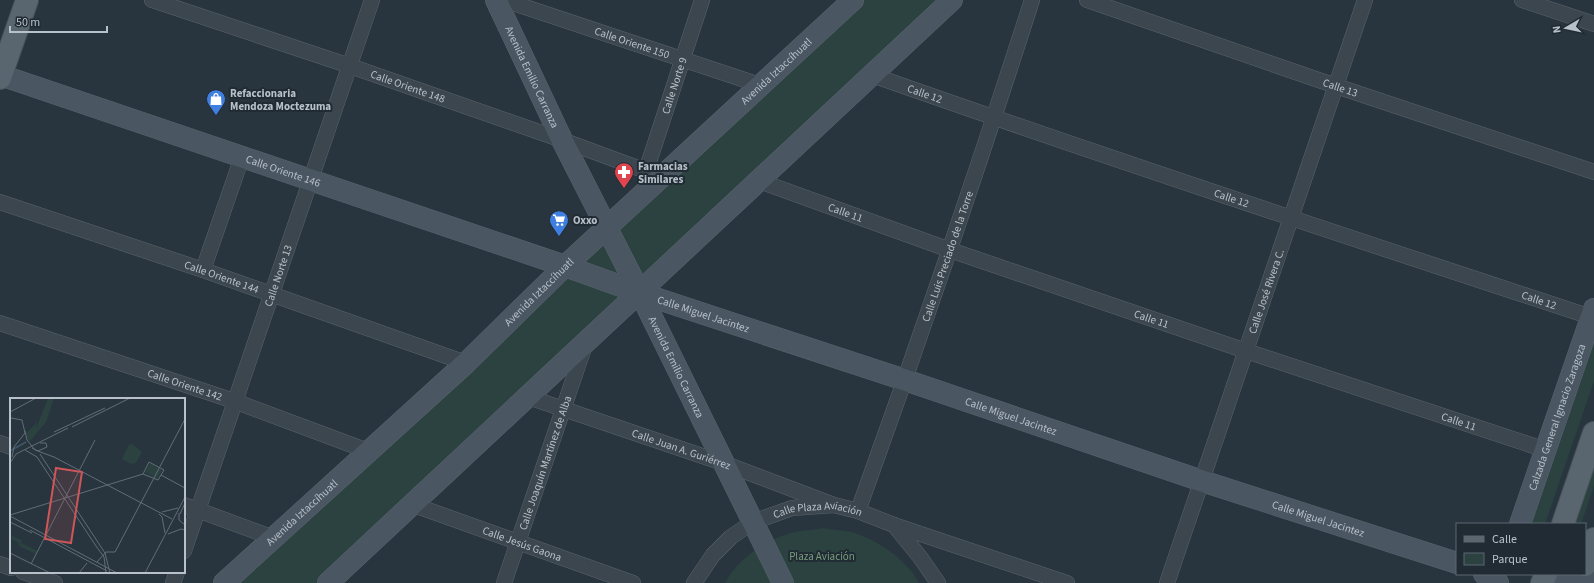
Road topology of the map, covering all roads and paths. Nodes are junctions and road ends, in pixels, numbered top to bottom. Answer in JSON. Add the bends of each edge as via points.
{"nodes":[{"id":1,"x":27,"y":0,"type":"edge"},
{"id":2,"x":152,"y":0,"type":"edge"},
{"id":3,"x":372,"y":0,"type":"edge"},
{"id":4,"x":496,"y":0,"type":"edge"},
{"id":5,"x":504,"y":0,"type":"edge"},
{"id":6,"x":702,"y":0,"type":"edge"},
{"id":7,"x":853,"y":0,"type":"edge"},
{"id":8,"x":952,"y":0,"type":"edge"},
{"id":9,"x":1032,"y":0,"type":"edge"},
{"id":10,"x":1087,"y":0,"type":"edge"},
{"id":11,"x":1365,"y":0,"type":"edge"},
{"id":12,"x":1522,"y":0,"type":"edge"},
{"id":13,"x":1594,"y":24,"type":"edge"},
{"id":14,"x":682,"y":59,"type":"junction"},
{"id":15,"x":350,"y":66,"type":"junction"},
{"id":16,"x":872,"y":74,"type":"junction"},
{"id":17,"x":0,"y":76,"type":"edge"},
{"id":18,"x":760,"y":85,"type":"junction"},
{"id":19,"x":1336,"y":86,"type":"junction"},
{"id":20,"x":995,"y":118,"type":"junction"},
{"id":21,"x":562,"y":140,"type":"junction"},
{"id":22,"x":242,"y":156,"type":"junction"},
{"id":23,"x":1594,"y":172,"type":"edge"},
{"id":24,"x":654,"y":174,"type":"junction"},
{"id":25,"x":310,"y":180,"type":"junction"},
{"id":26,"x":759,"y":181,"type":"junction"},
{"id":27,"x":0,"y":202,"type":"edge"},
{"id":28,"x":1292,"y":219,"type":"junction"},
{"id":29,"x":606,"y":228,"type":"junction"},
{"id":30,"x":950,"y":250,"type":"junction"},
{"id":31,"x":565,"y":266,"type":"junction"},
{"id":32,"x":203,"y":270,"type":"junction"},
{"id":33,"x":640,"y":293,"type":"junction"},
{"id":34,"x":271,"y":295,"type":"junction"},
{"id":35,"x":1593,"y":313,"type":"edge"},
{"id":36,"x":0,"y":323,"type":"edge"},
{"id":37,"x":586,"y":342,"type":"junction"},
{"id":38,"x":1246,"y":351,"type":"junction"},
{"id":39,"x":466,"y":363,"type":"junction"},
{"id":40,"x":905,"y":380,"type":"junction"},
{"id":41,"x":528,"y":397,"type":"junction"},
{"id":42,"x":234,"y":401,"type":"junction"},
{"id":43,"x":562,"y":410,"type":"junction"},
{"id":44,"x":1594,"y":433,"type":"edge"},
{"id":45,"x":0,"y":443,"type":"edge"},
{"id":46,"x":10,"y":447,"type":"edge"},
{"id":47,"x":1546,"y":450,"type":"junction"},
{"id":48,"x":368,"y":451,"type":"junction"},
{"id":49,"x":723,"y":463,"type":"junction"},
{"id":50,"x":1202,"y":481,"type":"junction"},
{"id":51,"x":411,"y":504,"type":"junction"},
{"id":52,"x":834,"y":505,"type":"junction"},
{"id":53,"x":191,"y":507,"type":"edge"},
{"id":54,"x":858,"y":511,"type":"junction"},
{"id":55,"x":753,"y":522,"type":"junction"},
{"id":56,"x":1520,"y":523,"type":"edge"},
{"id":57,"x":1563,"y":523,"type":"edge"},
{"id":58,"x":894,"y":525,"type":"junction"},
{"id":59,"x":274,"y":538,"type":"junction"},
{"id":60,"x":1594,"y":539,"type":"edge"},
{"id":61,"x":517,"y":542,"type":"junction"},
{"id":62,"x":185,"y":545,"type":"edge"},
{"id":63,"x":1456,"y":563,"type":"edge"},
{"id":64,"x":0,"y":564,"type":"edge"},
{"id":65,"x":1586,"y":564,"type":"edge"},
{"id":66,"x":10,"y":568,"type":"edge"},
{"id":67,"x":26,"y":573,"type":"edge"},
{"id":68,"x":177,"y":573,"type":"edge"},
{"id":69,"x":1486,"y":575,"type":"edge"},
{"id":70,"x":55,"y":583,"type":"edge"},
{"id":71,"x":173,"y":583,"type":"edge"},
{"id":72,"x":224,"y":583,"type":"edge"},
{"id":73,"x":328,"y":583,"type":"edge"},
{"id":74,"x":504,"y":583,"type":"edge"},
{"id":75,"x":633,"y":583,"type":"edge"},
{"id":76,"x":694,"y":583,"type":"edge"},
{"id":77,"x":783,"y":583,"type":"edge"},
{"id":78,"x":938,"y":583,"type":"edge"},
{"id":79,"x":1067,"y":583,"type":"edge"},
{"id":80,"x":1167,"y":583,"type":"edge"},
{"id":81,"x":1498,"y":583,"type":"edge"}],
"edges":[{"from":1,"to":17,"type":"main road"},
{"from":2,"to":15,"type":"street","name":"Calle Oriente 148"},
{"from":3,"to":15,"type":"street","name":"Calle Norte 13"},
{"from":4,"to":21,"type":"street","name":"Avenida Emilio Carranza"},
{"from":5,"to":14,"type":"street","name":"Calle Oriente 150"},
{"from":6,"to":14,"type":"street","name":"Calle Norte 9"},
{"from":7,"to":18,"type":"street","name":"Avenida Iztaccíhuatl"},
{"from":8,"to":16,"type":"street"},
{"from":9,"to":20,"type":"street","name":"Calle Luis Preciado de la Torre"},
{"from":10,"to":19,"type":"street","name":"Calle 13"},
{"from":11,"to":19,"type":"street","name":"Calle José Rivera C."},
{"from":12,"to":13,"type":"street"},
{"from":14,"to":18,"type":"street","name":"Calle Oriente 150"},
{"from":14,"to":24,"type":"street","name":"Calle Norte 9"},
{"from":15,"to":21,"type":"street","name":"Calle Oriente 148"},
{"from":15,"to":25,"type":"street","name":"Calle Norte 13"},
{"from":16,"to":20,"type":"street","name":"Calle 12"},
{"from":16,"to":26,"type":"street"},
{"from":17,"to":22,"type":"street","name":"Calle Oriente 146"},
{"from":18,"to":24,"type":"street","name":"Avenida Iztaccíhuatl"},
{"from":19,"to":23,"type":"street","name":"Calle 13"},
{"from":19,"to":28,"type":"street","name":"Calle José Rivera C."},
{"from":20,"to":28,"type":"street","name":"Calle 12"},
{"from":20,"to":30,"type":"street","name":"Calle Luis Preciado de la Torre"},
{"from":21,"to":24,"type":"street","name":"Calle Oriente 148"},
{"from":21,"to":29,"type":"street","name":"Avenida Emilio Carranza"},
{"from":22,"to":25,"type":"street","name":"Calle Oriente 146"},
{"from":22,"to":32,"type":"street"},
{"from":24,"to":29,"type":"street","name":"Avenida Iztaccíhuatl"},
{"from":25,"to":31,"type":"street","name":"Calle Oriente 146"},
{"from":25,"to":34,"type":"street","name":"Calle Norte 13"},
{"from":26,"to":30,"type":"street","name":"Calle 11"},
{"from":26,"to":33,"type":"street"},
{"from":27,"to":32,"type":"street","name":"Calle Oriente 144"},
{"from":28,"to":35,"type":"street","name":"Calle 12"},
{"from":28,"to":38,"type":"street","name":"Calle José Rivera C."},
{"from":29,"to":31,"type":"street","name":"Avenida Iztaccíhuatl"},
{"from":29,"to":33,"type":"street","name":"Avenida Emilio Carranza"},
{"from":30,"to":38,"type":"street","name":"Calle 11"},
{"from":30,"to":40,"type":"street","name":"Calle Luis Preciado de la Torre"},
{"from":31,"to":33,"type":"street","name":"Calle Miguel Jacintez"},
{"from":31,"to":39,"type":"street","name":"Avenida Iztaccíhuatl"},
{"from":32,"to":34,"type":"street","name":"Calle Oriente 144"},
{"from":33,"to":37,"type":"street"},
{"from":33,"to":40,"type":"street","name":"Calle Miguel Jacintez"},
{"from":33,"to":49,"type":"street","name":"Avenida Emilio Carranza"},
{"from":34,"to":39,"type":"street","name":"Calle Oriente 144"},
{"from":34,"to":42,"type":"street","name":"Calle Norte 13"},
{"from":35,"to":47,"type":"street","name":"Calzada General Ignacio Zaragoza"},
{"from":36,"to":42,"type":"street","name":"Calle Oriente 142"},
{"from":37,"to":41,"type":"street"},
{"from":37,"to":43,"type":"street","name":"Calle Joaquín Martínez de Alba"},
{"from":38,"to":47,"type":"street","name":"Calle 11"},
{"from":38,"to":50,"type":"street","name":"Calle José Rivera C."},
{"from":39,"to":48,"type":"street","name":"Avenida Iztaccíhuatl"},
{"from":40,"to":50,"type":"street","name":"Calle Miguel Jacintez"},
{"from":40,"to":54,"type":"street","name":"Calle Luis Preciado de la Torre"},
{"from":41,"to":43,"type":"street","name":"Calle Juan A. Guriérrez"},
{"from":41,"to":51,"type":"street"},
{"from":42,"to":48,"type":"street","name":"Calle Oriente 142"},
{"from":42,"to":53,"type":"street","name":"Calle Norte 13"},
{"from":43,"to":49,"type":"street","name":"Calle Juan A. Guriérrez"},
{"from":43,"to":61,"type":"street","name":"Calle Joaquín Martínez de Alba"},
{"from":44,"to":57,"type":"main road"},
{"from":45,"to":46,"type":"street"},
{"from":47,"to":56,"type":"street","name":"Calzada General Ignacio Zaragoza"},
{"from":48,"to":59,"type":"street","name":"Avenida Iztaccíhuatl"},
{"from":49,"to":52,"type":"street","name":"Calle Juan A. Guriérrez"},
{"from":49,"to":55,"type":"street","name":"Avenida Emilio Carranza"},
{"from":50,"to":63,"type":"street","name":"Calle Miguel Jacintez"},
{"from":50,"to":80,"type":"street","name":"Calle José Rivera C."},
{"from":51,"to":61,"type":"street","name":"Calle Jesús Gaona"},
{"from":51,"to":73,"type":"street"},
{"from":52,"to":54,"type":"street","name":"Calle Plaza Aviación"},
{"from":52,"to":55,"type":"street","name":"Calle Plaza Aviación","via":[[792,508]]},
{"from":53,"to":59,"type":"street"},
{"from":53,"to":62,"type":"street","name":"Calle Norte 13"},
{"from":54,"to":58,"type":"street","name":"Calle Plaza Aviación"},
{"from":55,"to":76,"type":"street","name":"Calle Plaza Aviación","via":[[731,537],[713,555]]},
{"from":55,"to":77,"type":"street","name":"Avenida Emilio Carranza"},
{"from":58,"to":78,"type":"street","name":"Calle Plaza Aviación"},
{"from":58,"to":79,"type":"street"},
{"from":59,"to":72,"type":"street","name":"Avenida Iztaccíhuatl"},
{"from":60,"to":65,"type":"main road"},
{"from":61,"to":74,"type":"street","name":"Calle Joaquín Martínez de Alba"},
{"from":61,"to":75,"type":"street","name":"Calle Jesús Gaona"},
{"from":64,"to":66,"type":"street"},
{"from":67,"to":70,"type":"street"},
{"from":68,"to":71,"type":"street"},
{"from":69,"to":81,"type":"street"}]}
